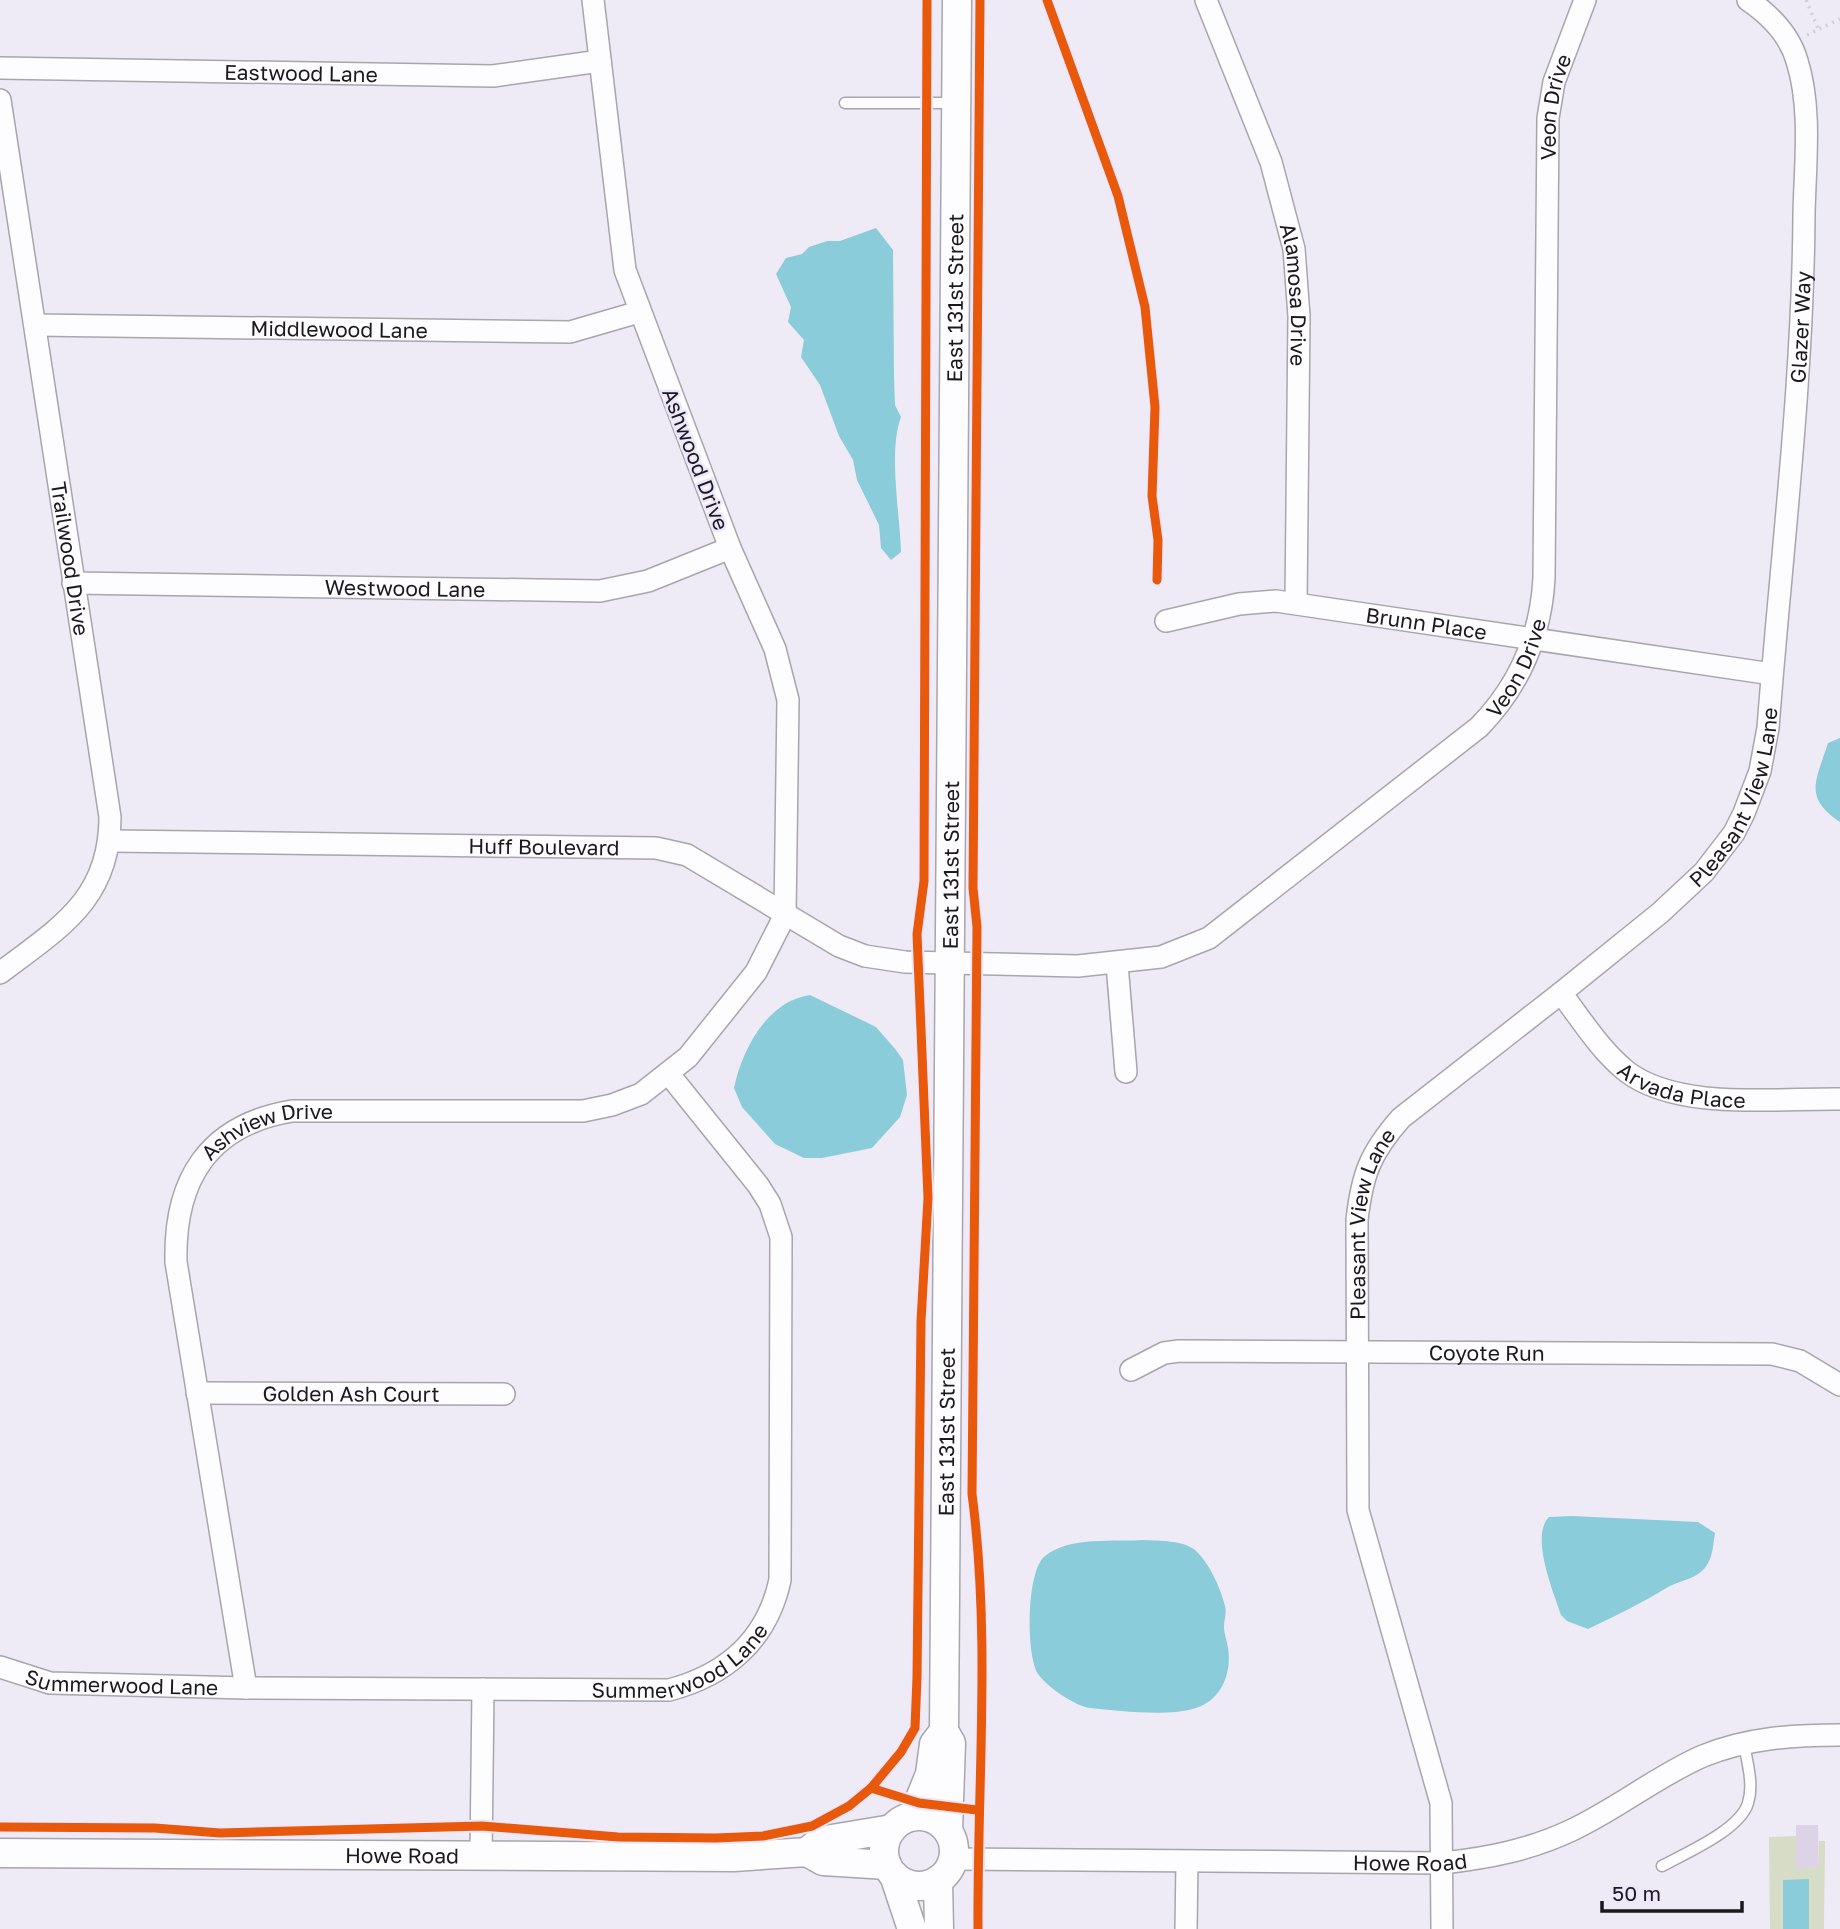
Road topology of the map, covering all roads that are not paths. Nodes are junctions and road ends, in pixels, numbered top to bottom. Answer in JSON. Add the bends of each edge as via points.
{"nodes":[{"id":1,"x":593,"y":0,"type":"edge"},
{"id":2,"x":957,"y":0,"type":"edge"},
{"id":3,"x":1206,"y":0,"type":"edge"},
{"id":4,"x":1585,"y":0,"type":"edge"},
{"id":5,"x":1748,"y":0,"type":"edge"},
{"id":6,"x":600,"y":61,"type":"junction"},
{"id":7,"x":0,"y":68,"type":"edge"},
{"id":8,"x":0,"y":100,"type":"edge"},
{"id":9,"x":845,"y":103,"type":"dead end"},
{"id":10,"x":956,"y":103,"type":"junction"},
{"id":11,"x":639,"y":312,"type":"junction"},
{"id":12,"x":35,"y":326,"type":"junction"},
{"id":13,"x":730,"y":548,"type":"junction"},
{"id":14,"x":73,"y":583,"type":"junction"},
{"id":15,"x":1296,"y":603,"type":"junction"},
{"id":16,"x":1166,"y":621,"type":"dead end"},
{"id":17,"x":1532,"y":640,"type":"junction"},
{"id":18,"x":1772,"y":674,"type":"junction"},
{"id":19,"x":110,"y":841,"type":"junction"},
{"id":20,"x":785,"y":915,"type":"junction"},
{"id":21,"x":950,"y":963,"type":"junction"},
{"id":22,"x":1117,"y":964,"type":"junction"},
{"id":23,"x":0,"y":973,"type":"edge"},
{"id":24,"x":1561,"y":993,"type":"junction"},
{"id":25,"x":1126,"y":1072,"type":"dead end"},
{"id":26,"x":668,"y":1073,"type":"junction"},
{"id":27,"x":1840,"y":1099,"type":"edge"},
{"id":28,"x":1358,"y":1350,"type":"junction"},
{"id":29,"x":1131,"y":1370,"type":"dead end"},
{"id":30,"x":1840,"y":1385,"type":"edge"},
{"id":31,"x":197,"y":1393,"type":"junction"},
{"id":32,"x":504,"y":1394,"type":"dead end"},
{"id":33,"x":0,"y":1667,"type":"edge"},
{"id":34,"x":246,"y":1688,"type":"junction"},
{"id":35,"x":484,"y":1689,"type":"junction"},
{"id":36,"x":944,"y":1731,"type":"junction"},
{"id":37,"x":1840,"y":1735,"type":"edge"},
{"id":38,"x":1744,"y":1744,"type":"junction"},
{"id":39,"x":903,"y":1822,"type":"junction"},
{"id":40,"x":948,"y":1831,"type":"junction"},
{"id":41,"x":807,"y":1852,"type":"junction"},
{"id":42,"x":0,"y":1853,"type":"edge"},
{"id":43,"x":481,"y":1856,"type":"junction"},
{"id":44,"x":1187,"y":1862,"type":"junction"},
{"id":45,"x":1443,"y":1863,"type":"junction"},
{"id":46,"x":1662,"y":1866,"type":"dead end"},
{"id":47,"x":891,"y":1870,"type":"junction"},
{"id":48,"x":946,"y":1870,"type":"junction"},
{"id":49,"x":912,"y":1929,"type":"edge"},
{"id":50,"x":939,"y":1929,"type":"edge"},
{"id":51,"x":1186,"y":1929,"type":"edge"},
{"id":52,"x":1442,"y":1929,"type":"edge"}],
"edges":[{"from":1,"to":6,"type":"street","name":"Ashwood Drive"},
{"from":2,"to":10,"type":"street","name":"East 131st Street"},
{"from":3,"to":15,"type":"street","name":"Alamosa Drive","via":[[1271,162],[1294,249],[1299,316]]},
{"from":4,"to":17,"type":"street","name":"Veon Drive","via":[[1557,73],[1548,118],[1544,578],[1543,602]]},
{"from":5,"to":18,"type":"street","name":"Glazer Way","via":[[1789,42],[1798,63],[1805,114],[1804,306]]},
{"from":6,"to":7,"type":"street","name":"Eastwood Lane","via":[[493,76]]},
{"from":6,"to":11,"type":"street","name":"Ashwood Drive","via":[[620,241]]},
{"from":8,"to":12,"type":"street","name":"Trailwood Drive"},
{"from":9,"to":10,"type":"lane"},
{"from":10,"to":21,"type":"street","name":"East 131st Street"},
{"from":11,"to":12,"type":"street","name":"Middlewood Lane","via":[[570,332]]},
{"from":11,"to":13,"type":"street","name":"Ashwood Drive"},
{"from":12,"to":14,"type":"street","name":"Trailwood Drive"},
{"from":13,"to":14,"type":"street","name":"Westwood Lane","via":[[649,582],[600,591]]},
{"from":13,"to":20,"type":"street","name":"Ashwood Drive","via":[[775,649],[788,700]]},
{"from":14,"to":19,"type":"street","name":"Trailwood Drive"},
{"from":15,"to":16,"type":"street","name":"Brunn Place","via":[[1249,603]]},
{"from":15,"to":17,"type":"street","name":"Brunn Place"},
{"from":17,"to":18,"type":"street","name":"Brunn Place"},
{"from":17,"to":22,"type":"street","name":"Veon Drive","via":[[1518,676],[1497,709],[1479,726],[1224,929],[1180,952]]},
{"from":18,"to":24,"type":"street","name":"Pleasant View Lane","via":[[1765,750],[1734,833],[1687,890]]},
{"from":19,"to":20,"type":"street","name":"Huff Boulevard","via":[[656,848],[687,855]]},
{"from":19,"to":23,"type":"street","name":"Trailwood Drive","via":[[107,859],[88,899],[69,921]]},
{"from":20,"to":21,"type":"street","name":"Huff Boulevard","via":[[865,956]]},
{"from":20,"to":26,"type":"street","name":"Ashview Drive","via":[[755,972],[709,1033]]},
{"from":21,"to":22,"type":"street","name":"Veon Drive"},
{"from":21,"to":36,"type":"street","name":"East 131st Street"},
{"from":22,"to":25,"type":"street"},
{"from":24,"to":27,"type":"street","name":"Arvada Place","via":[[1625,1070],[1663,1091],[1695,1097]]},
{"from":24,"to":28,"type":"street","name":"Pleasant View Lane","via":[[1401,1118],[1368,1162],[1357,1220]]},
{"from":26,"to":31,"type":"street","name":"Ashview Drive","via":[[641,1094],[583,1111],[292,1111],[260,1118],[231,1133],[203,1157],[188,1180],[177,1222],[176,1262]]},
{"from":26,"to":35,"type":"street","name":"Summerwood Lane","via":[[758,1185],[781,1237],[780,1580],[775,1603],[760,1632],[742,1652],[697,1683],[669,1690]]},
{"from":28,"to":29,"type":"street","name":"Coyote Run","via":[[1179,1351],[1164,1353]]},
{"from":28,"to":30,"type":"street","name":"Coyote Run","via":[[1772,1354],[1800,1361]]},
{"from":28,"to":45,"type":"street","name":"Pleasant View Lane","via":[[1358,1510],[1441,1803]]},
{"from":31,"to":32,"type":"street","name":"Golden Ash Court"},
{"from":31,"to":34,"type":"street","name":"Ashview Drive"},
{"from":33,"to":34,"type":"street","name":"Summerwood Lane","via":[[50,1683]]},
{"from":34,"to":35,"type":"street","name":"Summerwood Lane"},
{"from":35,"to":43,"type":"street"},
{"from":36,"to":39,"type":"street","name":"East 131st Street","via":[[934,1744],[930,1774]]},
{"from":36,"to":40,"type":"street","name":"East 131st Street","via":[[951,1743]]},
{"from":37,"to":38,"type":"street","name":"Howe Road","via":[[1772,1737]]},
{"from":38,"to":45,"type":"street","name":"Howe Road","via":[[1669,1773],[1544,1843],[1514,1853]]},
{"from":38,"to":46,"type":"lane","via":[[1751,1789],[1748,1806],[1724,1832]]},
{"from":39,"to":40,"type":"street","via":[[933,1818]]},
{"from":39,"to":41,"type":"street","name":"Howe Road","via":[[820,1841]]},
{"from":39,"to":47,"type":"street","via":[[885,1842]]},
{"from":40,"to":48,"type":"street","via":[[953,1840]]},
{"from":41,"to":43,"type":"street","name":"Howe Road","via":[[734,1857]]},
{"from":41,"to":47,"type":"street","name":"Howe Road","via":[[823,1861]]},
{"from":42,"to":43,"type":"street","name":"Howe Road"},
{"from":44,"to":45,"type":"street","name":"Howe Road"},
{"from":44,"to":48,"type":"street","name":"Howe Road"},
{"from":44,"to":51,"type":"street"},
{"from":45,"to":52,"type":"street","name":"Pleasant View Lane"},
{"from":47,"to":48,"type":"street","via":[[915,1886]]},
{"from":47,"to":49,"type":"street"},
{"from":48,"to":50,"type":"street"}]}
